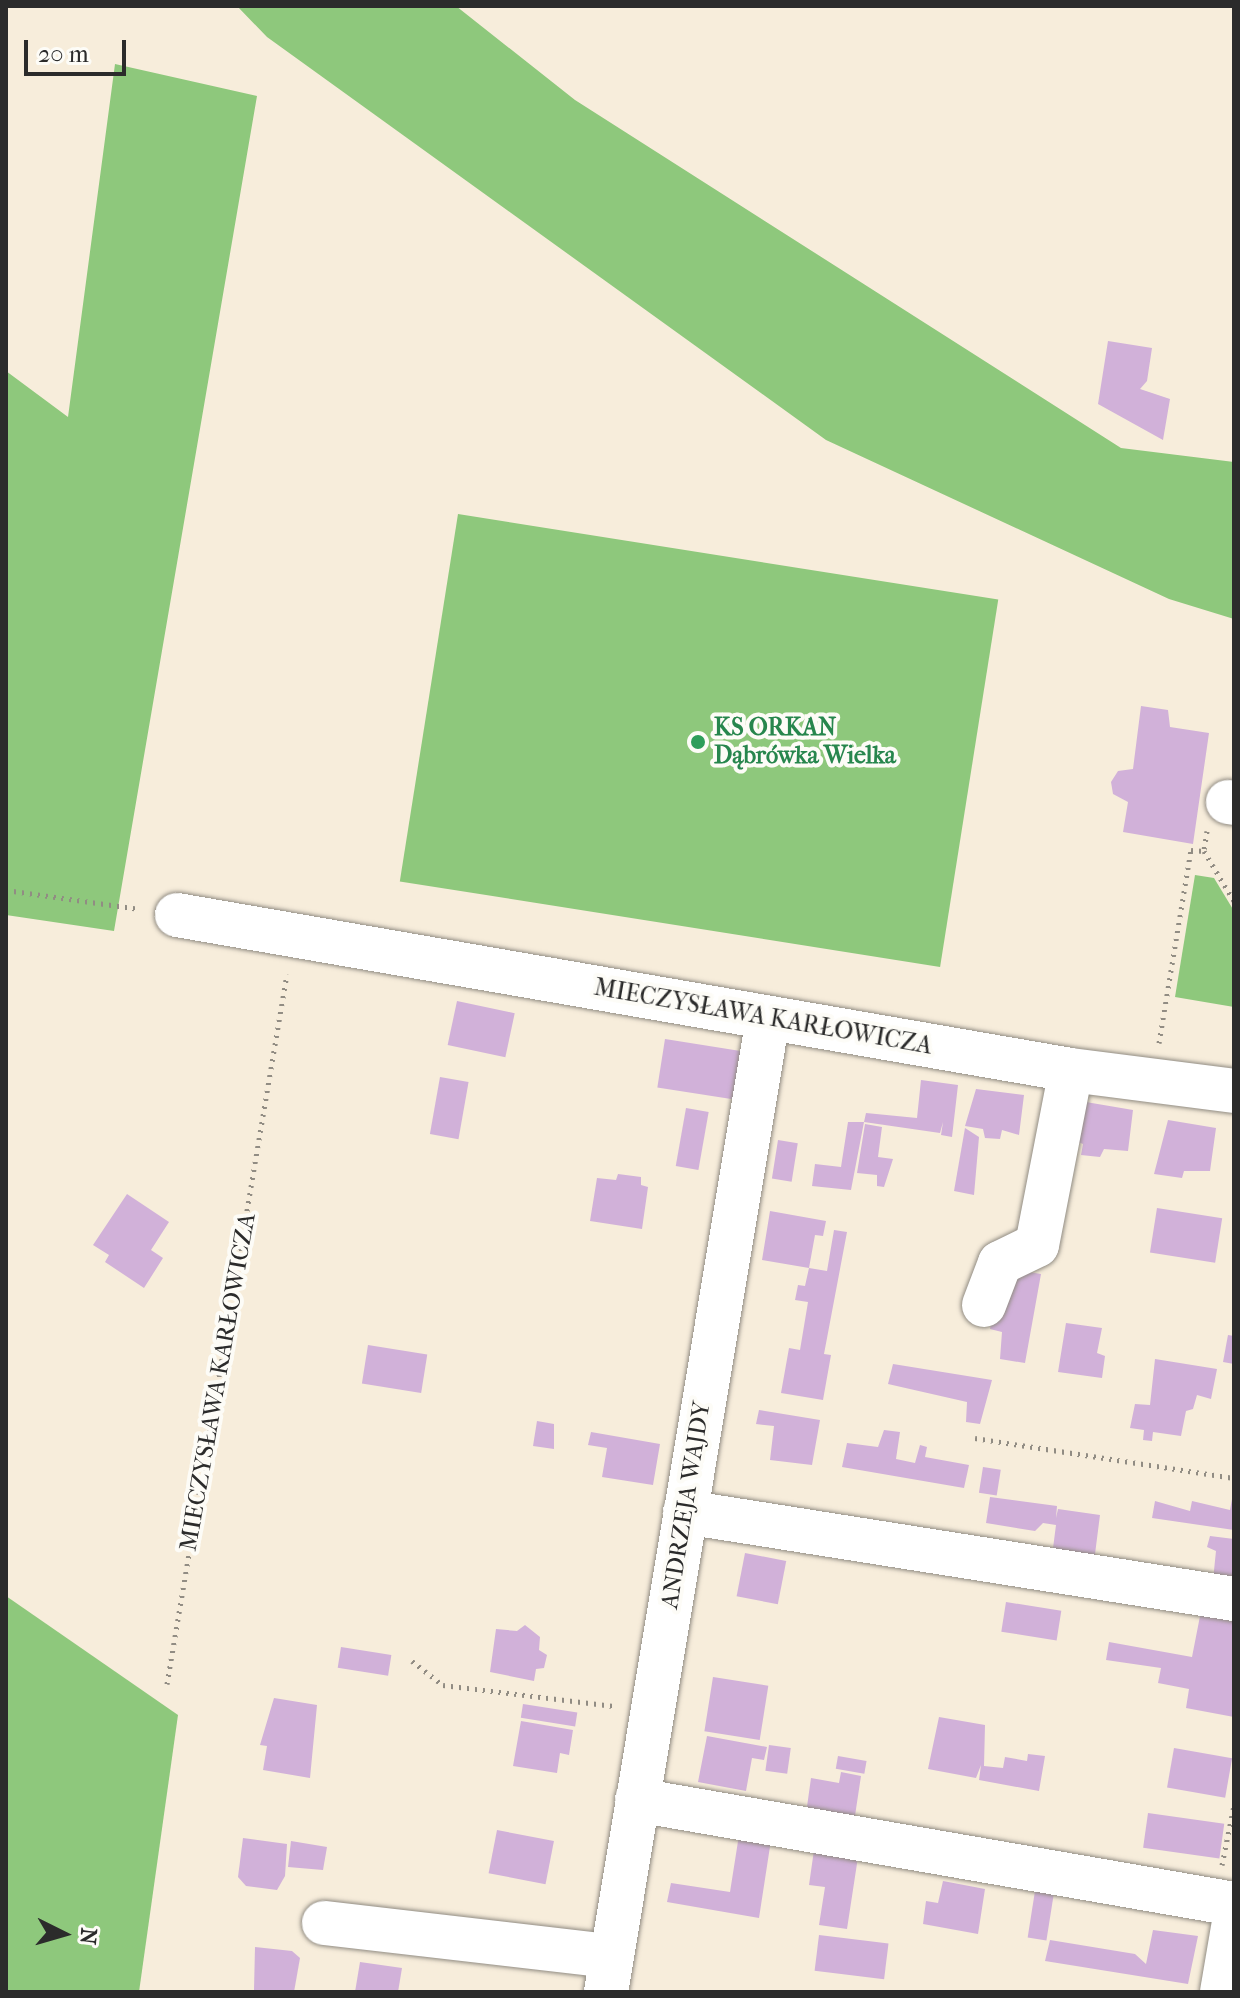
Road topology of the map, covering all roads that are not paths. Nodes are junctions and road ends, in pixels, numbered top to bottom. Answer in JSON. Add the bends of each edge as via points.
{"nodes":[{"id":1,"x":177,"y":915,"type":"road end"},
{"id":2,"x":768,"y":1018,"type":"junction"},
{"id":3,"x":1071,"y":1070,"type":"junction"},
{"id":4,"x":1234,"y":1091,"type":"edge"},
{"id":5,"x":984,"y":1305,"type":"dead end"},
{"id":6,"x":685,"y":1512,"type":"junction"},
{"id":7,"x":1234,"y":1599,"type":"edge"},
{"id":8,"x":637,"y":1800,"type":"junction"},
{"id":9,"x":1234,"y":1904,"type":"edge"},
{"id":10,"x":1234,"y":1922,"type":"edge"},
{"id":11,"x":324,"y":1923,"type":"dead end"},
{"id":12,"x":608,"y":1974,"type":"edge"},
{"id":13,"x":1222,"y":1992,"type":"edge"}],
"edges":[{"from":1,"to":2,"type":"street","name":"MIECZYSŁAWA KARŁOWICZA"},
{"from":2,"to":3,"type":"street","name":"MIECZYSŁAWA KARŁOWICZA"},
{"from":2,"to":6,"type":"street","name":"ANDRZEJA WAJDY"},
{"from":3,"to":4,"type":"street","name":"MIECZYSŁAWA KARŁOWICZA"},
{"from":3,"to":5,"type":"street","via":[[1037,1245],[1000,1263]]},
{"from":6,"to":7,"type":"street"},
{"from":6,"to":8,"type":"street","name":"ANDRZEJA WAJDY"},
{"from":8,"to":9,"type":"street"},
{"from":8,"to":12,"type":"street","name":"ANDRZEJA WAJDY"},
{"from":10,"to":13,"type":"street"},
{"from":11,"to":12,"type":"street"}]}
